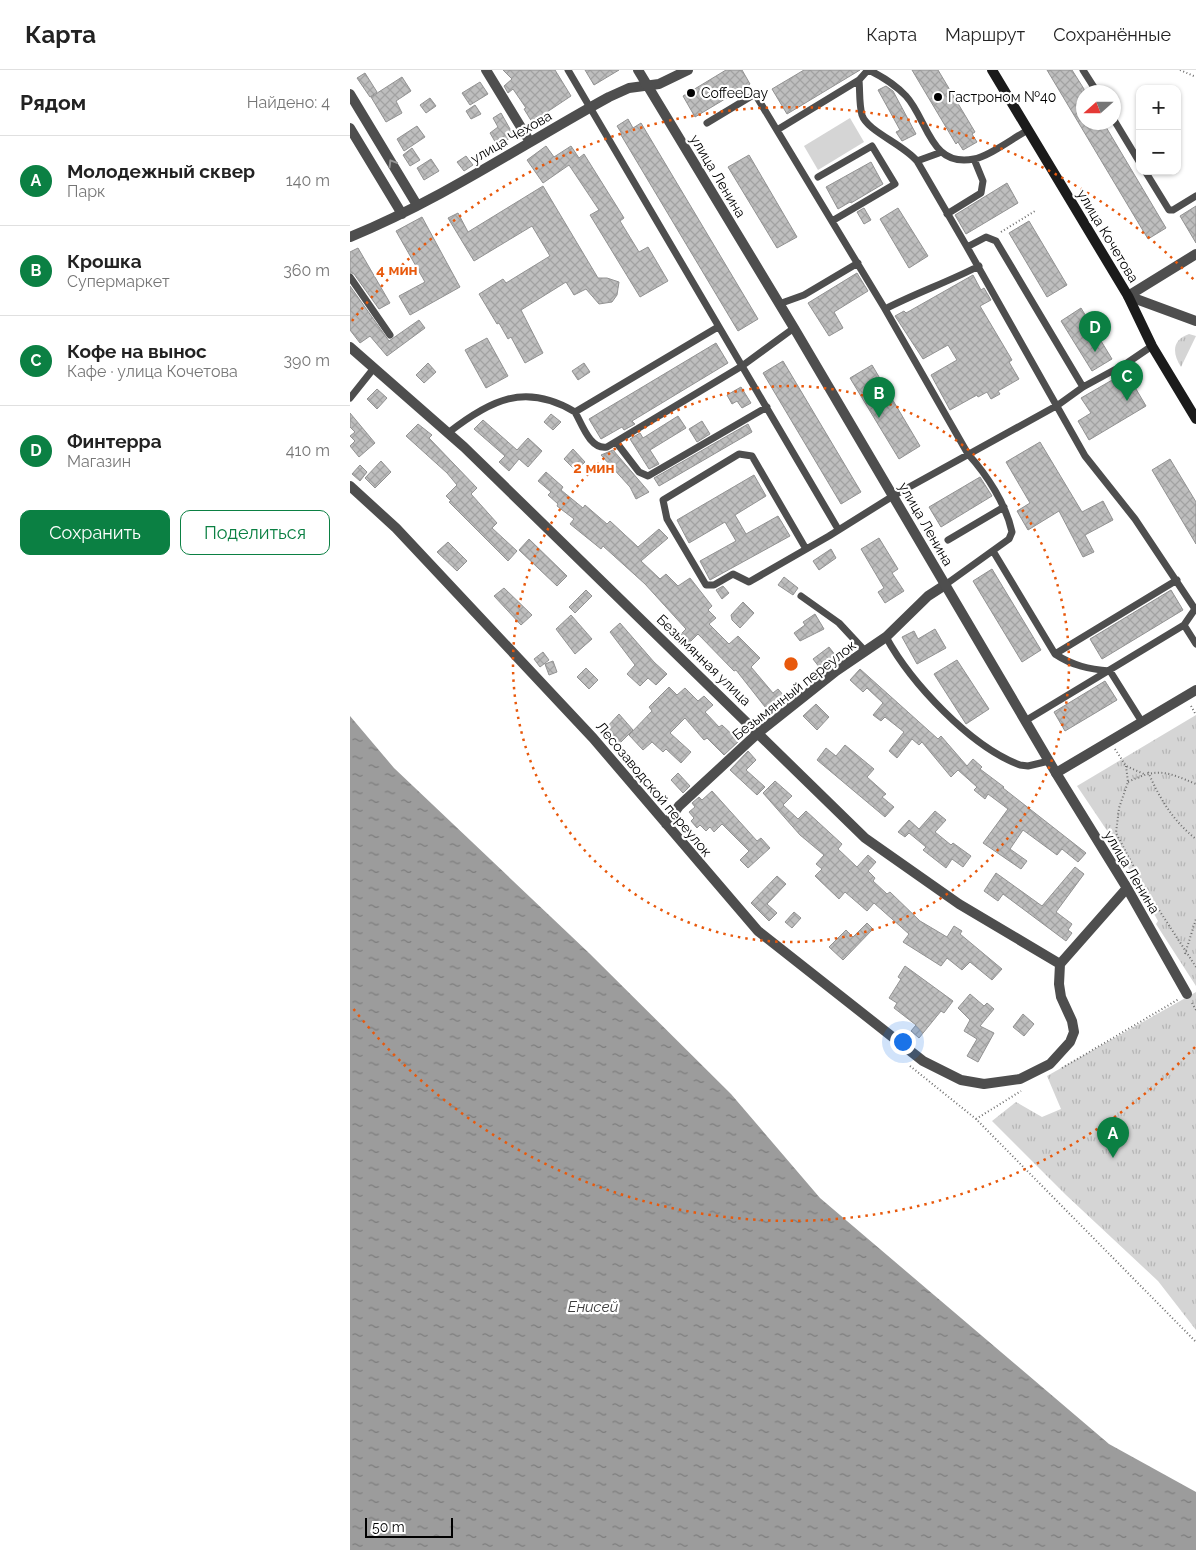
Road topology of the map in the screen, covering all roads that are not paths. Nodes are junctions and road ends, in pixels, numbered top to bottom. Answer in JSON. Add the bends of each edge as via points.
{"nodes":[{"id":1,"x":486,"y":70,"type":"edge"},
{"id":2,"x":568,"y":70,"type":"edge"},
{"id":3,"x":638,"y":70,"type":"edge"},
{"id":4,"x":688,"y":70,"type":"edge"},
{"id":5,"x":868,"y":70,"type":"edge"},
{"id":6,"x":992,"y":70,"type":"edge"},
{"id":7,"x":1083,"y":70,"type":"edge"},
{"id":8,"x":859,"y":80,"type":"junction"},
{"id":9,"x":1093,"y":85,"type":"edge"},
{"id":10,"x":648,"y":86,"type":"junction"},
{"id":11,"x":350,"y":94,"type":"edge"},
{"id":12,"x":590,"y":108,"type":"junction"},
{"id":13,"x":707,"y":123,"type":"dead end"},
{"id":14,"x":350,"y":128,"type":"edge"},
{"id":15,"x":777,"y":130,"type":"junction"},
{"id":16,"x":1028,"y":130,"type":"junction"},
{"id":17,"x":1120,"y":130,"type":"edge"},
{"id":18,"x":530,"y":142,"type":"junction"},
{"id":19,"x":940,"y":153,"type":"junction"},
{"id":20,"x":1136,"y":156,"type":"edge"},
{"id":21,"x":974,"y":159,"type":"junction"},
{"id":22,"x":917,"y":161,"type":"junction"},
{"id":23,"x":1147,"y":175,"type":"edge"},
{"id":24,"x":818,"y":177,"type":"dead end"},
{"id":25,"x":1196,"y":196,"type":"edge"},
{"id":26,"x":417,"y":205,"type":"junction"},
{"id":27,"x":402,"y":214,"type":"junction"},
{"id":28,"x":947,"y":214,"type":"junction"},
{"id":29,"x":832,"y":221,"type":"junction"},
{"id":30,"x":350,"y":237,"type":"edge"},
{"id":31,"x":967,"y":247,"type":"junction"},
{"id":32,"x":1196,"y":254,"type":"edge"},
{"id":33,"x":858,"y":263,"type":"junction"},
{"id":34,"x":979,"y":266,"type":"junction"},
{"id":35,"x":350,"y":277,"type":"edge"},
{"id":36,"x":1128,"y":296,"type":"junction"},
{"id":37,"x":779,"y":304,"type":"junction"},
{"id":38,"x":886,"y":309,"type":"junction"},
{"id":39,"x":1196,"y":321,"type":"edge"},
{"id":40,"x":718,"y":327,"type":"junction"},
{"id":41,"x":794,"y":328,"type":"junction"},
{"id":42,"x":390,"y":335,"type":"dead end"},
{"id":43,"x":1152,"y":346,"type":"junction"},
{"id":44,"x":350,"y":347,"type":"edge"},
{"id":45,"x":742,"y":366,"type":"junction"},
{"id":46,"x":374,"y":368,"type":"junction"},
{"id":47,"x":1083,"y":387,"type":"junction"},
{"id":48,"x":350,"y":398,"type":"edge"},
{"id":49,"x":1058,"y":405,"type":"junction"},
{"id":50,"x":767,"y":407,"type":"junction"},
{"id":51,"x":575,"y":412,"type":"junction"},
{"id":52,"x":1196,"y":419,"type":"edge"},
{"id":53,"x":448,"y":433,"type":"junction"},
{"id":54,"x":616,"y":442,"type":"junction"},
{"id":55,"x":968,"y":454,"type":"junction"},
{"id":56,"x":350,"y":486,"type":"edge"},
{"id":57,"x":893,"y":496,"type":"junction"},
{"id":58,"x":1004,"y":507,"type":"junction"},
{"id":59,"x":838,"y":529,"type":"junction"},
{"id":60,"x":948,"y":540,"type":"dead end"},
{"id":61,"x":806,"y":549,"type":"junction"},
{"id":62,"x":993,"y":551,"type":"junction"},
{"id":63,"x":1176,"y":580,"type":"junction"},
{"id":64,"x":945,"y":584,"type":"junction"},
{"id":65,"x":801,"y":596,"type":"dead end"},
{"id":66,"x":1196,"y":617,"type":"edge"},
{"id":67,"x":1184,"y":625,"type":"junction"},
{"id":68,"x":886,"y":637,"type":"junction"},
{"id":69,"x":1196,"y":644,"type":"edge"},
{"id":70,"x":865,"y":651,"type":"junction"},
{"id":71,"x":1054,"y":654,"type":"junction"},
{"id":72,"x":1110,"y":671,"type":"junction"},
{"id":73,"x":1196,"y":690,"type":"edge"},
{"id":74,"x":1025,"y":722,"type":"junction"},
{"id":75,"x":1142,"y":722,"type":"junction"},
{"id":76,"x":758,"y":733,"type":"junction"},
{"id":77,"x":1049,"y":761,"type":"junction"},
{"id":78,"x":1056,"y":773,"type":"junction"},
{"id":79,"x":666,"y":824,"type":"junction"},
{"id":80,"x":1127,"y":888,"type":"junction"},
{"id":81,"x":1060,"y":964,"type":"junction"},
{"id":82,"x":1187,"y":994,"type":"road end"}],
"edges":[{"from":1,"to":18,"type":"street"},
{"from":2,"to":12,"type":"lane"},
{"from":3,"to":10,"type":"street","name":"улица Ленина"},
{"from":4,"to":10,"type":"street","name":"улица Чехова","via":[[671,80]]},
{"from":5,"to":8,"type":"lane"},
{"from":5,"to":19,"type":"lane","via":[[890,82],[908,98]]},
{"from":6,"to":16,"type":"main road","name":"улица Кочетова"},
{"from":7,"to":9,"type":"lane"},
{"from":8,"to":15,"type":"lane"},
{"from":8,"to":22,"type":"lane","via":[[862,114],[868,127],[908,150]]},
{"from":10,"to":12,"type":"street","name":"улица Чехова","via":[[629,88]]},
{"from":10,"to":37,"type":"street","name":"улица Ленина"},
{"from":26,"to":11,"type":"street","one_way":true},
{"from":12,"to":18,"type":"street","name":"улица Чехова"},
{"from":12,"to":40,"type":"lane"},
{"from":13,"to":15,"type":"lane","via":[[755,94]]},
{"from":14,"to":27,"type":"street"},
{"from":15,"to":29,"type":"lane"},
{"from":16,"to":21,"type":"lane"},
{"from":16,"to":36,"type":"main road","name":"улица Кочетова"},
{"from":17,"to":20,"type":"lane"},
{"from":18,"to":26,"type":"street","name":"улица Чехова"},
{"from":19,"to":21,"type":"lane","via":[[957,160]]},
{"from":19,"to":22,"type":"lane"},
{"from":21,"to":28,"type":"lane","via":[[983,181],[981,193]]},
{"from":22,"to":28,"type":"lane"},
{"from":23,"to":25,"type":"lane","via":[[1169,210]]},
{"from":24,"to":29,"type":"lane","via":[[872,146],[895,184]]},
{"from":26,"to":27,"type":"street","name":"улица Чехова"},
{"from":27,"to":30,"type":"street","name":"улица Чехова"},
{"from":28,"to":31,"type":"lane"},
{"from":29,"to":33,"type":"lane"},
{"from":31,"to":34,"type":"lane"},
{"from":31,"to":47,"type":"lane","via":[[986,237],[1000,246]]},
{"from":32,"to":36,"type":"street"},
{"from":33,"to":37,"type":"lane","via":[[804,295]]},
{"from":33,"to":38,"type":"lane"},
{"from":34,"to":38,"type":"lane"},
{"from":34,"to":49,"type":"lane"},
{"from":35,"to":42,"type":"lane"},
{"from":36,"to":39,"type":"street"},
{"from":36,"to":43,"type":"main road","name":"улица Кочетова"},
{"from":37,"to":41,"type":"street","name":"улица Ленина"},
{"from":38,"to":55,"type":"lane"},
{"from":40,"to":45,"type":"lane"},
{"from":40,"to":51,"type":"lane"},
{"from":41,"to":45,"type":"lane"},
{"from":41,"to":57,"type":"street","name":"улица Ленина"},
{"from":43,"to":47,"type":"lane"},
{"from":43,"to":52,"type":"main road","name":"улица Кочетова"},
{"from":44,"to":46,"type":"street","name":"Безымянная улица"},
{"from":45,"to":50,"type":"lane"},
{"from":45,"to":54,"type":"lane"},
{"from":46,"to":48,"type":"lane"},
{"from":46,"to":53,"type":"street","name":"Безымянная улица"},
{"from":47,"to":49,"type":"lane"},
{"from":49,"to":55,"type":"lane"},
{"from":49,"to":63,"type":"lane","via":[[1085,456],[1135,519]]},
{"from":50,"to":54,"type":"lane","via":[[648,476],[639,472]]},
{"from":50,"to":59,"type":"lane"},
{"from":51,"to":53,"type":"lane","via":[[547,399],[531,396],[512,398],[494,402],[472,414]]},
{"from":51,"to":54,"type":"lane","via":[[597,446],[606,447]]},
{"from":53,"to":76,"type":"street","name":"Безымянная улица"},
{"from":55,"to":57,"type":"lane"},
{"from":55,"to":58,"type":"lane","via":[[980,467]]},
{"from":56,"to":79,"type":"street","name":"Лесозаводской переулок","via":[[396,528],[593,738]]},
{"from":57,"to":59,"type":"lane"},
{"from":57,"to":64,"type":"street","name":"улица Ленина"},
{"from":58,"to":60,"type":"lane"},
{"from":58,"to":62,"type":"lane","via":[[1012,532]]},
{"from":59,"to":61,"type":"lane"},
{"from":61,"to":61,"type":"lane","via":[[749,582],[734,574],[714,585],[706,585],[667,518],[664,500],[739,454],[752,456]]},
{"from":62,"to":64,"type":"lane"},
{"from":62,"to":71,"type":"lane"},
{"from":63,"to":67,"type":"lane","via":[[1194,609]]},
{"from":63,"to":71,"type":"lane"},
{"from":64,"to":68,"type":"street","name":"Безымянный переулок"},
{"from":64,"to":74,"type":"street","name":"улица Ленина"},
{"from":65,"to":70,"type":"lane","via":[[839,623]]},
{"from":66,"to":67,"type":"lane"},
{"from":67,"to":69,"type":"lane"},
{"from":67,"to":72,"type":"lane"},
{"from":68,"to":70,"type":"street","name":"Безымянный переулок"},
{"from":68,"to":77,"type":"lane","via":[[934,700],[977,742],[1020,765]]},
{"from":70,"to":76,"type":"street","name":"Безымянный переулок"},
{"from":71,"to":72,"type":"lane","via":[[1088,669]]},
{"from":72,"to":74,"type":"lane"},
{"from":72,"to":75,"type":"lane"},
{"from":73,"to":75,"type":"street"},
{"from":74,"to":77,"type":"street","name":"улица Ленина"},
{"from":75,"to":78,"type":"street"},
{"from":76,"to":79,"type":"street","name":"Безымянный переулок","via":[[679,806]]},
{"from":76,"to":81,"type":"street","name":"Безымянная улица","via":[[865,838],[959,904]]},
{"from":77,"to":78,"type":"street","name":"улица Ленина"},
{"from":78,"to":80,"type":"street","name":"улица Ленина"},
{"from":79,"to":81,"type":"street","name":"Лесозаводской переулок","via":[[758,931],[923,1061],[961,1080],[984,1084],[1020,1079],[1050,1064],[1062,1053],[1074,1032],[1061,997]]},
{"from":80,"to":81,"type":"street"},
{"from":80,"to":82,"type":"street","name":"улица Ленина"}]}
